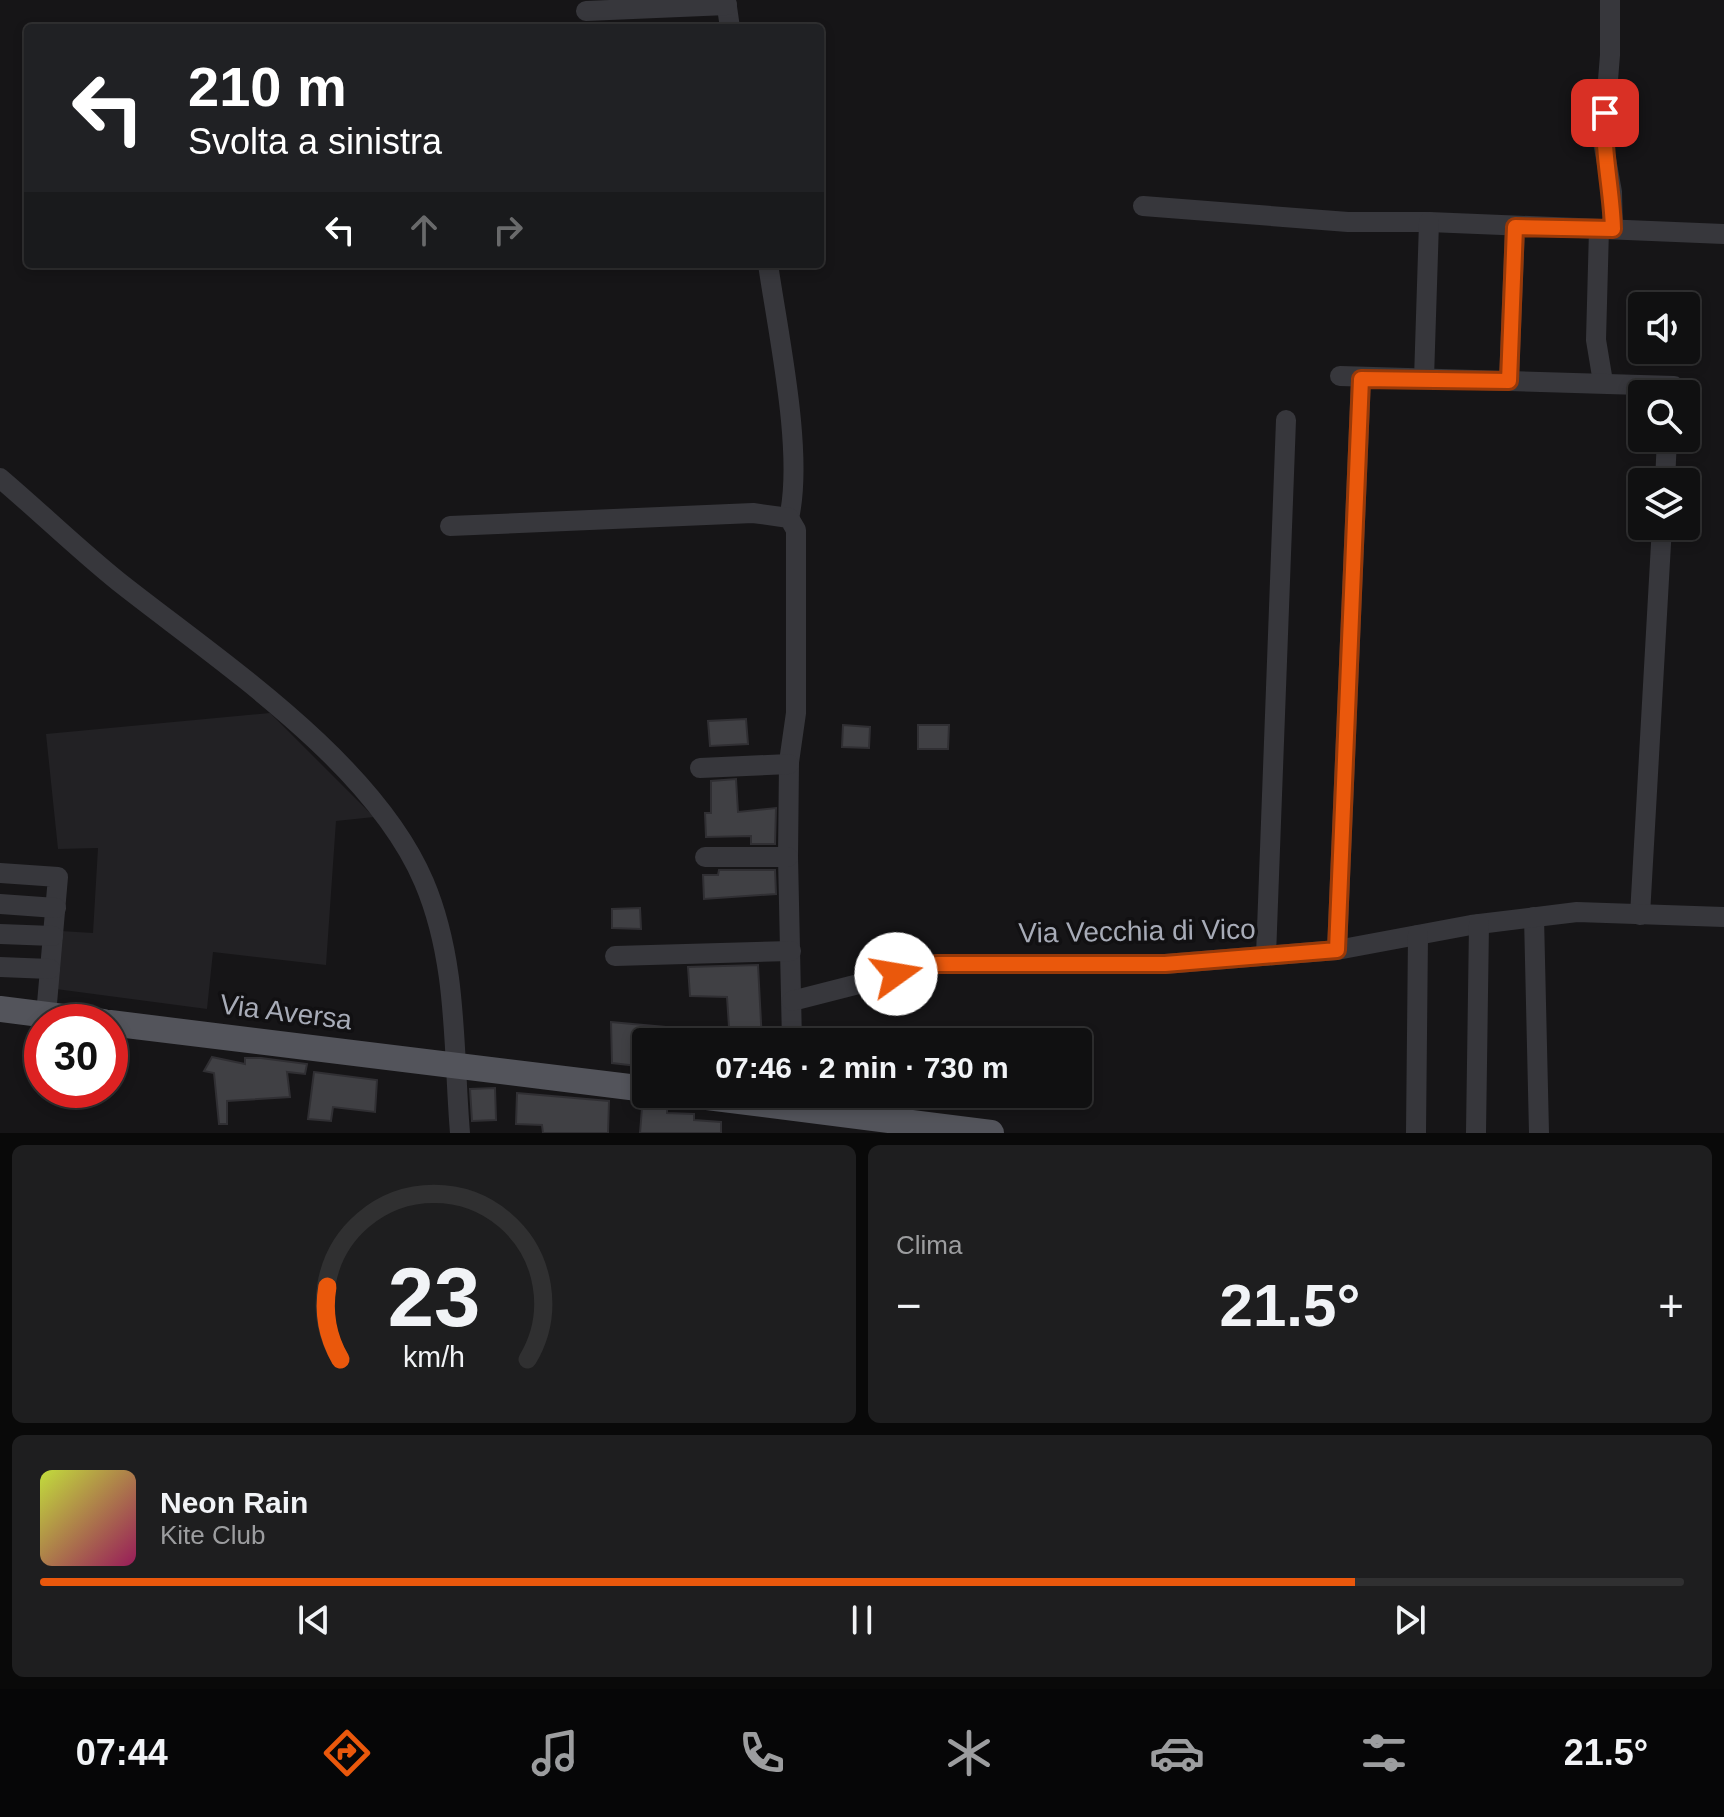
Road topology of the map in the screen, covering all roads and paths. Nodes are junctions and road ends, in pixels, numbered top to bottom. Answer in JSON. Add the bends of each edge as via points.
{"nodes":[{"id":1,"x":1610,"y":0,"type":"edge"},
{"id":2,"x":726,"y":3,"type":"edge"},
{"id":3,"x":586,"y":11,"type":"dead end"},
{"id":4,"x":729,"y":24,"type":"edge"},
{"id":5,"x":1143,"y":206,"type":"dead end"},
{"id":6,"x":1429,"y":222,"type":"junction"},
{"id":7,"x":1515,"y":227,"type":"junction"},
{"id":8,"x":1606,"y":229,"type":"junction"},
{"id":9,"x":1724,"y":234,"type":"edge"},
{"id":10,"x":769,"y":268,"type":"edge"},
{"id":11,"x":1340,"y":376,"type":"dead end"},
{"id":12,"x":1361,"y":379,"type":"junction"},
{"id":13,"x":1424,"y":379,"type":"junction"},
{"id":14,"x":1509,"y":381,"type":"junction"},
{"id":15,"x":1603,"y":382,"type":"junction"},
{"id":16,"x":1628,"y":383,"type":"edge"},
{"id":17,"x":1286,"y":420,"type":"dead end"},
{"id":18,"x":0,"y":478,"type":"edge"},
{"id":19,"x":789,"y":518,"type":"junction"},
{"id":20,"x":450,"y":526,"type":"dead end"},
{"id":21,"x":1661,"y":540,"type":"edge"},
{"id":22,"x":789,"y":764,"type":"junction"},
{"id":23,"x":700,"y":768,"type":"dead end"},
{"id":24,"x":705,"y":857,"type":"dead end"},
{"id":25,"x":788,"y":857,"type":"junction"},
{"id":26,"x":0,"y":873,"type":"edge"},
{"id":27,"x":0,"y":904,"type":"edge"},
{"id":28,"x":56,"y":908,"type":"junction"},
{"id":29,"x":1640,"y":915,"type":"junction"},
{"id":30,"x":1534,"y":917,"type":"junction"},
{"id":31,"x":1724,"y":917,"type":"edge"},
{"id":32,"x":1479,"y":924,"type":"junction"},
{"id":33,"x":0,"y":934,"type":"edge"},
{"id":34,"x":1418,"y":935,"type":"junction"},
{"id":35,"x":53,"y":936,"type":"junction"},
{"id":36,"x":1337,"y":950,"type":"junction"},
{"id":37,"x":791,"y":951,"type":"junction"},
{"id":38,"x":615,"y":956,"type":"dead end"},
{"id":39,"x":1266,"y":956,"type":"junction"},
{"id":40,"x":0,"y":967,"type":"edge"},
{"id":41,"x":50,"y":969,"type":"junction"},
{"id":42,"x":792,"y":1001,"type":"junction"},
{"id":43,"x":47,"y":1004,"type":"edge"},
{"id":44,"x":0,"y":1009,"type":"edge"},
{"id":45,"x":24,"y":1012,"type":"edge"},
{"id":46,"x":128,"y":1025,"type":"edge"},
{"id":47,"x":792,"y":1028,"type":"edge"},
{"id":48,"x":454,"y":1065,"type":"junction"},
{"id":49,"x":632,"y":1087,"type":"edge"},
{"id":50,"x":826,"y":1108,"type":"edge"},
{"id":51,"x":936,"y":1130,"type":"edge"},
{"id":52,"x":460,"y":1133,"type":"edge"},
{"id":53,"x":991,"y":1133,"type":"edge"},
{"id":54,"x":1416,"y":1133,"type":"edge"},
{"id":55,"x":1476,"y":1133,"type":"edge"},
{"id":56,"x":1539,"y":1133,"type":"edge"}],
"edges":[{"from":1,"to":8,"type":"street","via":[[1603,142],[1612,192]]},
{"from":2,"to":3,"type":"street"},
{"from":2,"to":4,"type":"street"},
{"from":5,"to":6,"type":"street","via":[[1348,222]]},
{"from":6,"to":7,"type":"street"},
{"from":6,"to":13,"type":"street"},
{"from":7,"to":8,"type":"street"},
{"from":7,"to":14,"type":"street"},
{"from":8,"to":9,"type":"street"},
{"from":8,"to":15,"type":"street","via":[[1596,340]]},
{"from":10,"to":19,"type":"street","via":[[792,451],[795,491]]},
{"from":11,"to":12,"type":"street"},
{"from":12,"to":13,"type":"street"},
{"from":12,"to":36,"type":"street"},
{"from":13,"to":14,"type":"street"},
{"from":14,"to":15,"type":"street"},
{"from":15,"to":16,"type":"street"},
{"from":17,"to":39,"type":"street"},
{"from":18,"to":48,"type":"street","via":[[101,568],[272,702],[373,801],[425,884],[454,1010]]},
{"from":19,"to":20,"type":"street","via":[[753,513]]},
{"from":19,"to":22,"type":"street","via":[[796,530],[797,632]]},
{"from":21,"to":29,"type":"street"},
{"from":22,"to":23,"type":"street"},
{"from":22,"to":25,"type":"street"},
{"from":24,"to":25,"type":"street"},
{"from":25,"to":37,"type":"street"},
{"from":26,"to":28,"type":"street","via":[[58,877]]},
{"from":27,"to":28,"type":"street"},
{"from":28,"to":35,"type":"street"},
{"from":29,"to":30,"type":"street","name":"Via Vecchia di Vico","via":[[1577,912]]},
{"from":29,"to":31,"type":"street","name":"Via Vecchia di Vico"},
{"from":30,"to":32,"type":"street","name":"Via Vecchia di Vico"},
{"from":30,"to":56,"type":"street"},
{"from":32,"to":34,"type":"street","name":"Via Vecchia di Vico"},
{"from":32,"to":55,"type":"street"},
{"from":33,"to":35,"type":"street"},
{"from":34,"to":36,"type":"street","name":"Via Vecchia di Vico"},
{"from":34,"to":54,"type":"street"},
{"from":35,"to":41,"type":"street"},
{"from":36,"to":39,"type":"street","name":"Via Vecchia di Vico"},
{"from":37,"to":38,"type":"street"},
{"from":37,"to":42,"type":"street"},
{"from":39,"to":42,"type":"street","name":"Via Vecchia di Vico","via":[[1165,964],[937,964]]},
{"from":40,"to":41,"type":"street"},
{"from":41,"to":43,"type":"street"},
{"from":42,"to":47,"type":"street"},
{"from":44,"to":45,"type":"main road"},
{"from":46,"to":48,"type":"main road","name":"Via Aversa"},
{"from":48,"to":49,"type":"main road","name":"Via Aversa"},
{"from":48,"to":52,"type":"street"},
{"from":50,"to":51,"type":"main road"},
{"from":51,"to":53,"type":"main road"}]}
